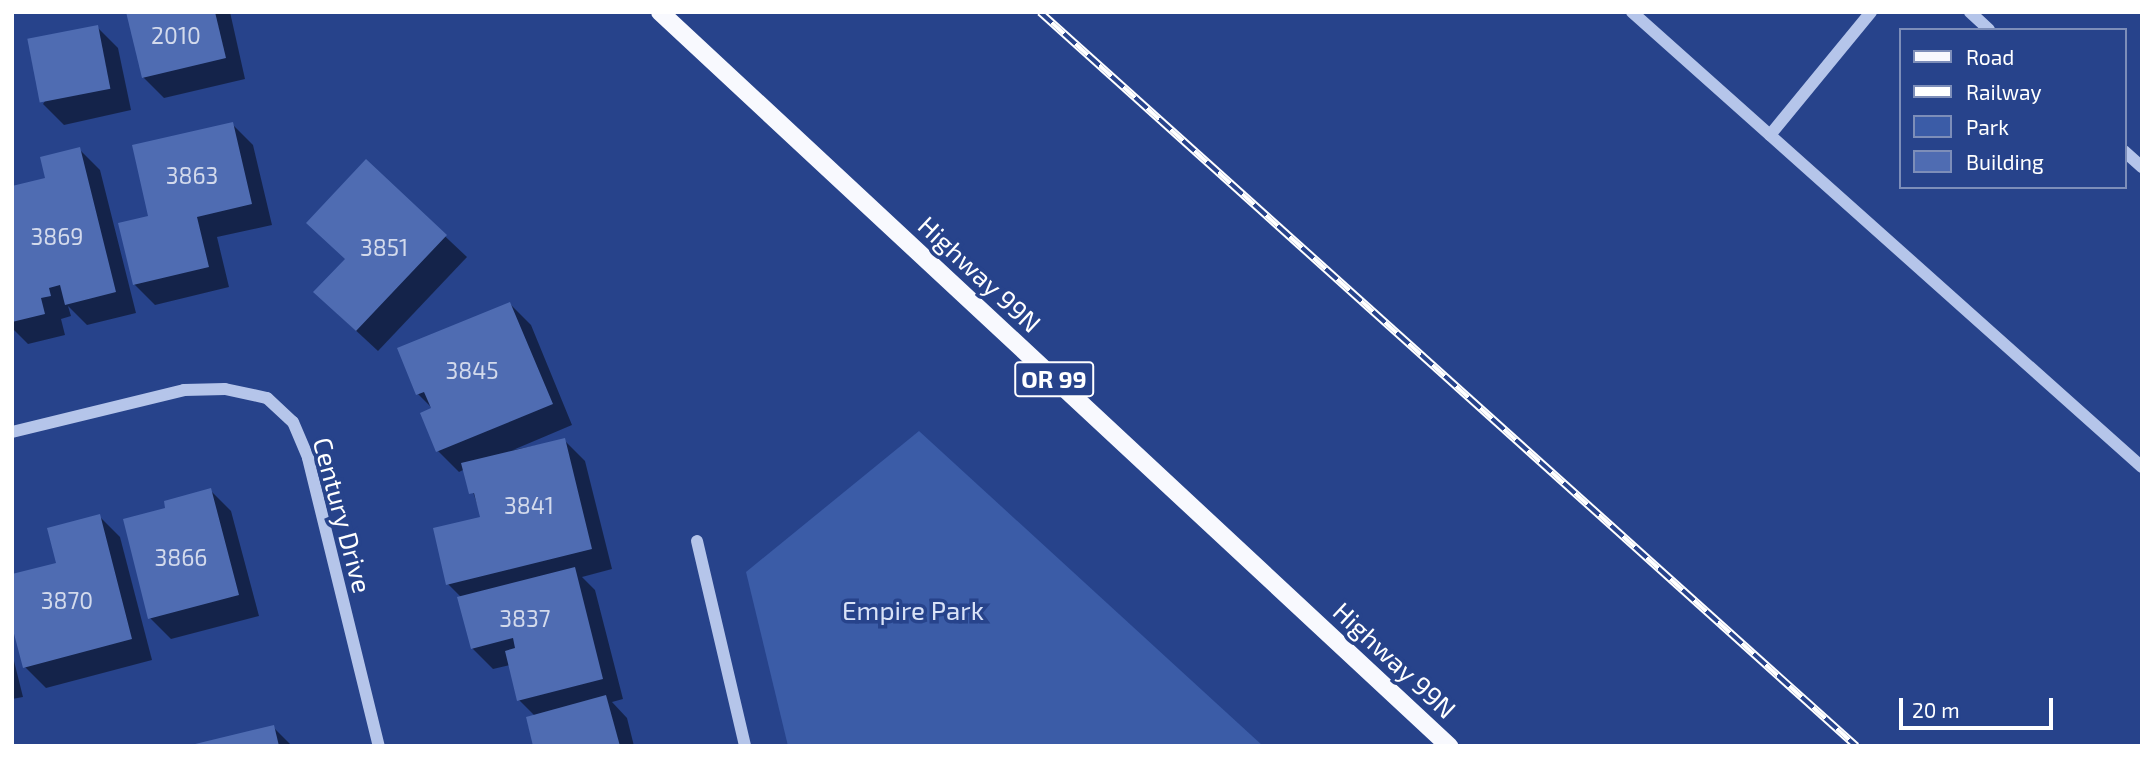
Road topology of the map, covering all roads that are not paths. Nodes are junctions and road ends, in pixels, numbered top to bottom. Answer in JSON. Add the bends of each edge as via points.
{"nodes":[{"id":1,"x":660,"y":12,"type":"edge"},
{"id":2,"x":1632,"y":12,"type":"edge"},
{"id":3,"x":1871,"y":12,"type":"edge"},
{"id":4,"x":1969,"y":12,"type":"edge"},
{"id":5,"x":1987,"y":28,"type":"edge"},
{"id":6,"x":1770,"y":135,"type":"junction"},
{"id":7,"x":2126,"y":153,"type":"edge"},
{"id":8,"x":2142,"y":167,"type":"edge"},
{"id":9,"x":12,"y":432,"type":"edge"},
{"id":10,"x":2142,"y":467,"type":"edge"},
{"id":11,"x":696,"y":541,"type":"dead end"},
{"id":12,"x":379,"y":746,"type":"edge"},
{"id":13,"x":746,"y":746,"type":"edge"},
{"id":14,"x":1449,"y":746,"type":"edge"}],
"edges":[{"from":1,"to":14,"type":"main road","name":"Highway 99N","number":"OR 99"},
{"from":2,"to":6,"type":"street"},
{"from":3,"to":6,"type":"street"},
{"from":4,"to":5,"type":"street"},
{"from":6,"to":10,"type":"street"},
{"from":7,"to":8,"type":"street"},
{"from":9,"to":12,"type":"street","name":"Century Drive","via":[[184,390],[225,389],[267,398],[293,422],[307,458]]},
{"from":11,"to":13,"type":"street"}]}
